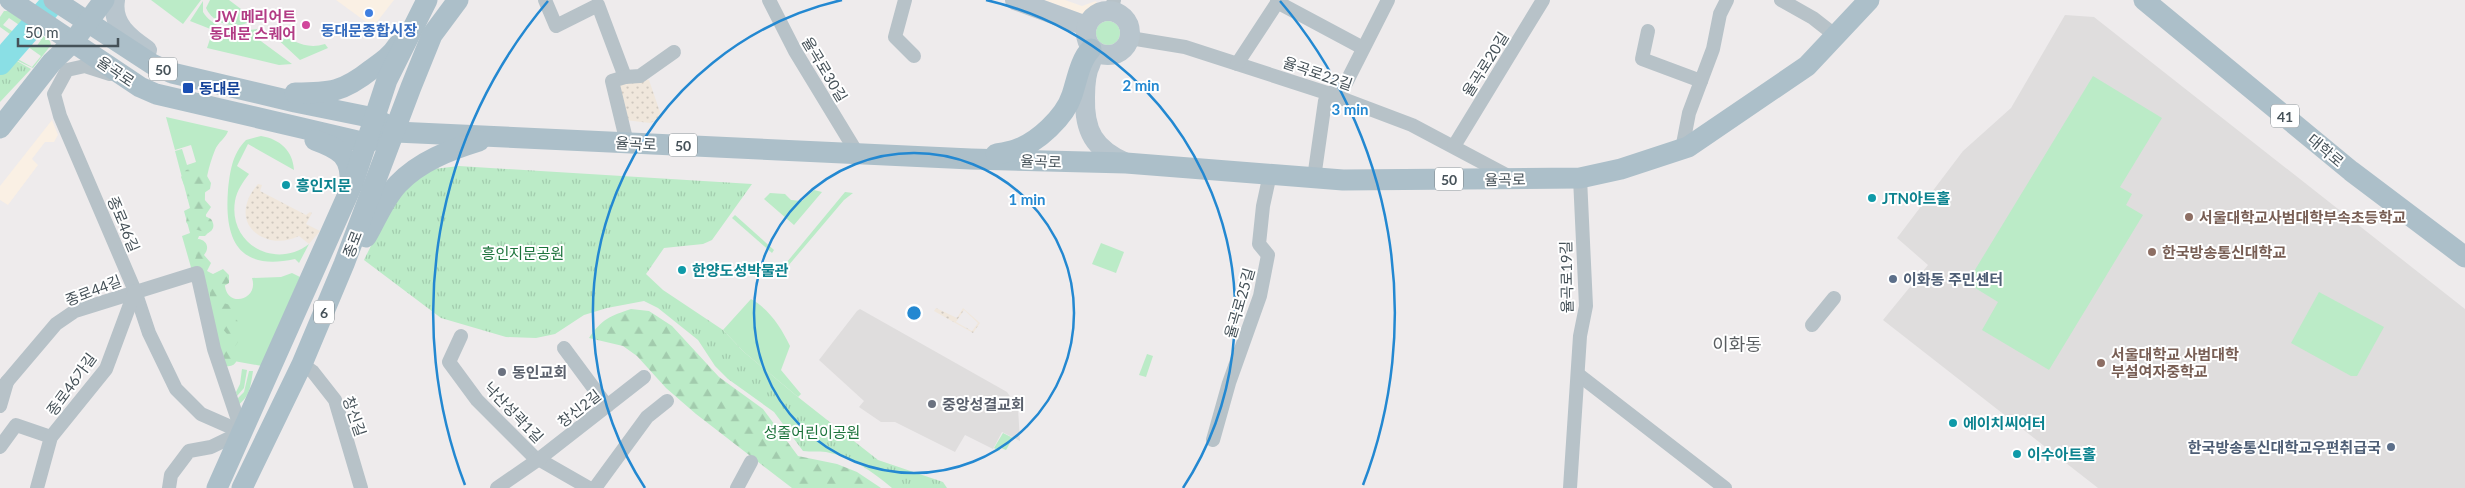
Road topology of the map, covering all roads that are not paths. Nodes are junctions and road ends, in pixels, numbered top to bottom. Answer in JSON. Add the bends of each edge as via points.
{"nodes":[{"id":1,"x":9,"y":0,"type":"edge"},
{"id":2,"x":54,"y":0,"type":"edge"},
{"id":3,"x":104,"y":0,"type":"edge"},
{"id":4,"x":115,"y":0,"type":"edge"},
{"id":5,"x":458,"y":0,"type":"edge"},
{"id":6,"x":545,"y":0,"type":"edge"},
{"id":7,"x":769,"y":0,"type":"edge"},
{"id":8,"x":905,"y":0,"type":"edge"},
{"id":9,"x":1015,"y":0,"type":"edge"},
{"id":10,"x":1388,"y":0,"type":"edge"},
{"id":11,"x":1543,"y":0,"type":"edge"},
{"id":12,"x":1727,"y":0,"type":"edge"},
{"id":13,"x":1781,"y":0,"type":"edge"},
{"id":14,"x":1868,"y":0,"type":"edge"},
{"id":15,"x":2144,"y":0,"type":"edge"},
{"id":16,"x":1278,"y":1,"type":"edge"},
{"id":17,"x":424,"y":6,"type":"edge"},
{"id":18,"x":1118,"y":6,"type":"edge"},
{"id":19,"x":0,"y":9,"type":"edge"},
{"id":20,"x":87,"y":22,"type":"junction"},
{"id":21,"x":1086,"y":26,"type":"junction"},
{"id":22,"x":1648,"y":31,"type":"dead end"},
{"id":23,"x":1836,"y":36,"type":"junction"},
{"id":24,"x":1130,"y":38,"type":"junction"},
{"id":25,"x":73,"y":42,"type":"junction"},
{"id":26,"x":1363,"y":48,"type":"junction"},
{"id":27,"x":1094,"y":51,"type":"junction"},
{"id":28,"x":674,"y":52,"type":"dead end"},
{"id":29,"x":914,"y":56,"type":"dead end"},
{"id":30,"x":1238,"y":64,"type":"junction"},
{"id":31,"x":68,"y":70,"type":"junction"},
{"id":32,"x":42,"y":74,"type":"junction"},
{"id":33,"x":625,"y":77,"type":"junction"},
{"id":34,"x":1701,"y":81,"type":"junction"},
{"id":35,"x":140,"y":87,"type":"junction"},
{"id":36,"x":225,"y":87,"type":"junction"},
{"id":37,"x":249,"y":92,"type":"junction"},
{"id":38,"x":1330,"y":94,"type":"junction"},
{"id":39,"x":325,"y":108,"type":"junction"},
{"id":40,"x":237,"y":112,"type":"junction"},
{"id":41,"x":374,"y":118,"type":"junction"},
{"id":42,"x":0,"y":128,"type":"edge"},
{"id":43,"x":318,"y":132,"type":"junction"},
{"id":44,"x":396,"y":132,"type":"junction"},
{"id":45,"x":494,"y":136,"type":"junction"},
{"id":46,"x":366,"y":142,"type":"junction"},
{"id":47,"x":627,"y":143,"type":"junction"},
{"id":48,"x":1454,"y":146,"type":"junction"},
{"id":49,"x":1682,"y":149,"type":"junction"},
{"id":50,"x":857,"y":154,"type":"junction"},
{"id":51,"x":971,"y":159,"type":"junction"},
{"id":52,"x":1126,"y":163,"type":"junction"},
{"id":53,"x":1270,"y":174,"type":"junction"},
{"id":54,"x":1314,"y":178,"type":"junction"},
{"id":55,"x":1580,"y":178,"type":"junction"},
{"id":56,"x":1512,"y":179,"type":"junction"},
{"id":57,"x":349,"y":192,"type":"junction"},
{"id":58,"x":2465,"y":257,"type":"edge"},
{"id":59,"x":344,"y":264,"type":"junction"},
{"id":60,"x":135,"y":291,"type":"junction"},
{"id":61,"x":1834,"y":298,"type":"dead end"},
{"id":62,"x":1812,"y":325,"type":"dead end"},
{"id":63,"x":461,"y":336,"type":"dead end"},
{"id":64,"x":564,"y":348,"type":"dead end"},
{"id":65,"x":302,"y":364,"type":"junction"},
{"id":66,"x":1579,"y":375,"type":"junction"},
{"id":67,"x":644,"y":377,"type":"dead end"},
{"id":68,"x":4,"y":385,"type":"edge"},
{"id":69,"x":667,"y":402,"type":"dead end"},
{"id":70,"x":0,"y":406,"type":"edge"},
{"id":71,"x":607,"y":406,"type":"junction"},
{"id":72,"x":242,"y":432,"type":"junction"},
{"id":73,"x":51,"y":438,"type":"junction"},
{"id":74,"x":1213,"y":440,"type":"dead end"},
{"id":75,"x":0,"y":447,"type":"edge"},
{"id":76,"x":539,"y":459,"type":"junction"},
{"id":77,"x":750,"y":462,"type":"dead end"},
{"id":78,"x":507,"y":486,"type":"edge"},
{"id":79,"x":37,"y":488,"type":"edge"},
{"id":80,"x":169,"y":488,"type":"edge"},
{"id":81,"x":217,"y":488,"type":"edge"},
{"id":82,"x":242,"y":488,"type":"edge"},
{"id":83,"x":361,"y":488,"type":"edge"},
{"id":84,"x":589,"y":488,"type":"edge"},
{"id":85,"x":595,"y":488,"type":"edge"},
{"id":86,"x":737,"y":488,"type":"edge"},
{"id":87,"x":1570,"y":488,"type":"edge"},
{"id":88,"x":1725,"y":488,"type":"edge"}],
"edges":[{"from":1,"to":19,"type":"main road"},
{"from":1,"to":25,"type":"main road","name":"율곡로"},
{"from":2,"to":20,"type":"main road","name":"율곡로"},
{"from":3,"to":20,"type":"main road"},
{"from":4,"to":36,"type":"street","via":[[117,20],[125,34],[162,59]]},
{"from":5,"to":44,"type":"main road","name":"종로","number":"6","via":[[432,35]]},
{"from":6,"to":33,"type":"street","via":[[556,26],[598,5]]},
{"from":7,"to":50,"type":"street","name":"율곡로30길","via":[[795,51]]},
{"from":8,"to":29,"type":"street","via":[[895,37]]},
{"from":9,"to":21,"type":"street"},
{"from":10,"to":26,"type":"street"},
{"from":11,"to":48,"type":"street","name":"율곡로20길"},
{"from":12,"to":34,"type":"street"},
{"from":13,"to":23,"type":"street"},
{"from":14,"to":23,"type":"main road","name":"율곡로","number":"50"},
{"from":15,"to":58,"type":"main road","name":"대학로","number":"41","via":[[2352,171]]},
{"from":16,"to":26,"type":"street"},
{"from":16,"to":30,"type":"street"},
{"from":17,"to":37,"type":"main road","via":[[392,55],[346,88],[323,93]]},
{"from":17,"to":41,"type":"main road","name":"종로","number":"6","via":[[387,80]]},
{"from":18,"to":21,"type":"street","via":[[1101,12]]},
{"from":18,"to":24,"type":"street","via":[[1130,28]]},
{"from":20,"to":25,"type":"main road"},
{"from":20,"to":36,"type":"main road","name":"율곡로","number":"50","via":[[165,70]]},
{"from":21,"to":27,"type":"street","via":[[1085,38]]},
{"from":22,"to":34,"type":"street","via":[[1642,60]]},
{"from":23,"to":49,"type":"main road","name":"율곡로","number":"50","via":[[1808,66]]},
{"from":24,"to":27,"type":"street","via":[[1125,48],[1115,54]]},
{"from":24,"to":30,"type":"street","name":"율곡로22길","via":[[1186,47]]},
{"from":25,"to":32,"type":"main road"},
{"from":25,"to":35,"type":"main road","name":"율곡로","number":"50"},
{"from":26,"to":38,"type":"street","via":[[1346,83]]},
{"from":27,"to":51,"type":"main road","via":[[1081,66],[1071,98],[1038,137],[1016,150]]},
{"from":27,"to":52,"type":"street","via":[[1085,92],[1088,131],[1112,157]]},
{"from":28,"to":33,"type":"street","via":[[640,76]]},
{"from":30,"to":38,"type":"street","name":"율곡로22길"},
{"from":31,"to":32,"type":"street"},
{"from":31,"to":35,"type":"street","via":[[85,66]]},
{"from":31,"to":60,"type":"street","name":"종로46길","via":[[58,84],[54,100]]},
{"from":32,"to":42,"type":"main road"},
{"from":33,"to":47,"type":"street","via":[[612,81]]},
{"from":34,"to":49,"type":"street","via":[[1689,113]]},
{"from":35,"to":40,"type":"main road","name":"율곡로","number":"50","via":[[156,94]]},
{"from":36,"to":37,"type":"main road","name":"율곡로","number":"50"},
{"from":37,"to":39,"type":"main road","name":"율곡로","number":"50"},
{"from":38,"to":48,"type":"street","name":"율곡로22길","via":[[1412,125]]},
{"from":38,"to":54,"type":"street","via":[[1326,101]]},
{"from":39,"to":41,"type":"main road","name":"율곡로","number":"50"},
{"from":39,"to":43,"type":"main road"},
{"from":40,"to":43,"type":"main road","name":"율곡로","number":"50"},
{"from":40,"to":57,"type":"main road","via":[[339,151],[350,169]]},
{"from":41,"to":44,"type":"main road","name":"율곡로"},
{"from":41,"to":46,"type":"main road","name":"종로","number":"6"},
{"from":43,"to":46,"type":"main road","name":"율곡로","number":"50"},
{"from":44,"to":45,"type":"main road","name":"율곡로","number":"50"},
{"from":44,"to":46,"type":"main road","name":"율곡로"},
{"from":44,"to":59,"type":"main road","name":"종로","number":"6"},
{"from":45,"to":47,"type":"main road","name":"율곡로","number":"50"},
{"from":45,"to":59,"type":"main road","via":[[446,151],[398,184],[364,242]]},
{"from":46,"to":57,"type":"main road","name":"종로","number":"6"},
{"from":47,"to":50,"type":"main road","name":"율곡로","number":"50"},
{"from":48,"to":56,"type":"street","name":"율곡로22길"},
{"from":49,"to":55,"type":"main road","name":"율곡로","number":"50","via":[[1622,169]]},
{"from":50,"to":51,"type":"main road","name":"율곡로","number":"50"},
{"from":51,"to":52,"type":"main road","name":"율곡로","number":"50"},
{"from":52,"to":53,"type":"main road","name":"율곡로","number":"50"},
{"from":53,"to":54,"type":"main road","name":"율곡로","number":"50"},
{"from":53,"to":74,"type":"street","name":"율곡로25길","via":[[1259,244],[1268,255],[1262,288],[1228,384]]},
{"from":54,"to":56,"type":"main road","name":"율곡로","number":"50"},
{"from":55,"to":56,"type":"main road","name":"율곡로","number":"50"},
{"from":55,"to":66,"type":"street","name":"율곡로19길","via":[[1586,306],[1580,336]]},
{"from":57,"to":72,"type":"main road","name":"종로","number":"6"},
{"from":59,"to":65,"type":"main road","name":"종로","number":"6"},
{"from":60,"to":68,"type":"street","name":"종로44길","via":[[75,311],[56,324]]},
{"from":60,"to":72,"type":"street","name":"종로46길","via":[[149,333],[176,389],[201,414]]},
{"from":60,"to":72,"type":"street","name":"종로44길","via":[[197,273],[214,349]]},
{"from":60,"to":73,"type":"street","name":"종로46가길","via":[[106,369]]},
{"from":61,"to":62,"type":"street"},
{"from":63,"to":76,"type":"street","name":"낙산성곽1길","via":[[449,362],[477,400]]},
{"from":64,"to":71,"type":"street"},
{"from":65,"to":82,"type":"main road","name":"종로","number":"6"},
{"from":65,"to":83,"type":"street","name":"창신길","via":[[313,372],[335,400]]},
{"from":66,"to":87,"type":"street","name":"율곡로19길"},
{"from":66,"to":88,"type":"street"},
{"from":67,"to":71,"type":"street","name":"창신2길"},
{"from":68,"to":70,"type":"street"},
{"from":69,"to":85,"type":"street","via":[[647,417]]},
{"from":71,"to":76,"type":"street","name":"창신2길"},
{"from":72,"to":80,"type":"street","via":[[212,447],[189,451],[171,475]]},
{"from":72,"to":81,"type":"main road","name":"종로","number":"6"},
{"from":73,"to":75,"type":"street","name":"종로46가길","via":[[16,424]]},
{"from":73,"to":79,"type":"street","name":"종로46가길"},
{"from":76,"to":78,"type":"street","name":"창신2길"},
{"from":76,"to":84,"type":"street","name":"낙산성곽1길"},
{"from":77,"to":86,"type":"street"}]}
